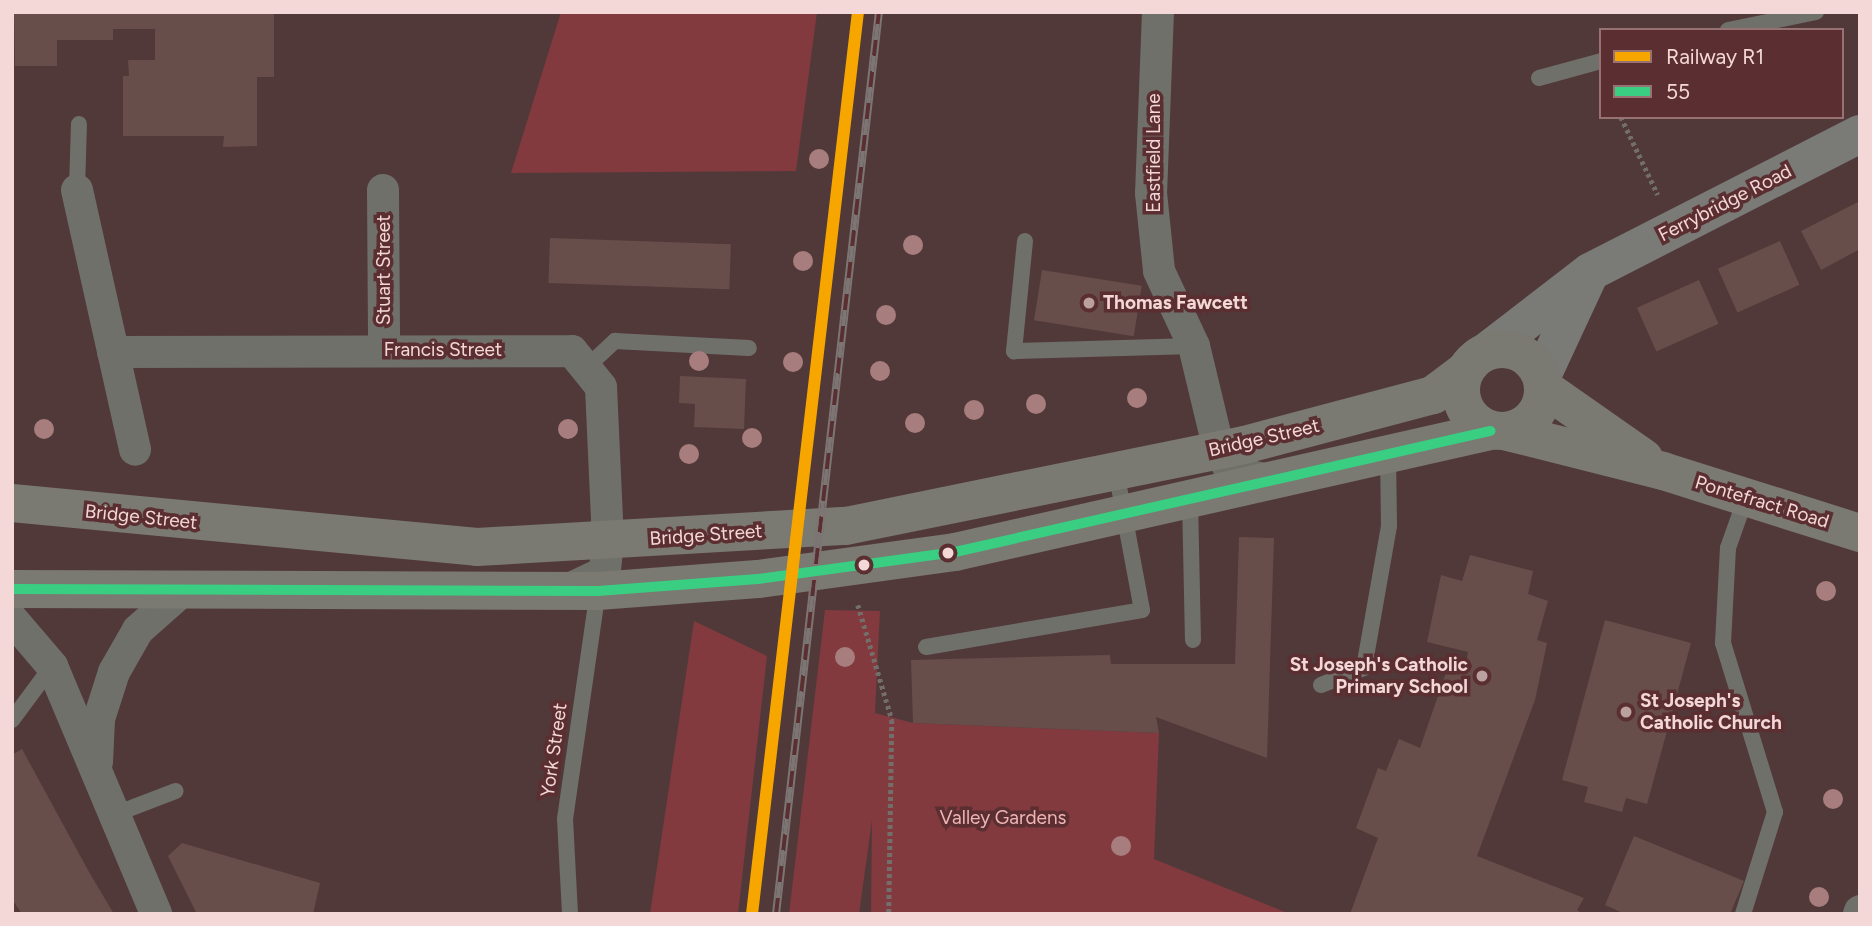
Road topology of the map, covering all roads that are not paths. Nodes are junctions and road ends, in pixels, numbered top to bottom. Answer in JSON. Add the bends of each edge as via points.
{"nodes":[{"id":1,"x":1158,"y":12,"type":"edge"},
{"id":2,"x":1815,"y":12,"type":"edge"},
{"id":3,"x":1738,"y":28,"type":"edge"},
{"id":4,"x":1599,"y":62,"type":"edge"},
{"id":5,"x":1539,"y":78,"type":"dead end"},
{"id":6,"x":79,"y":124,"type":"dead end"},
{"id":7,"x":1860,"y":134,"type":"edge"},
{"id":8,"x":77,"y":190,"type":"joint"},
{"id":9,"x":383,"y":190,"type":"dead end"},
{"id":10,"x":1026,"y":241,"type":"dead end"},
{"id":11,"x":1590,"y":272,"type":"junction"},
{"id":12,"x":1194,"y":346,"type":"junction"},
{"id":13,"x":749,"y":348,"type":"dead end"},
{"id":14,"x":384,"y":350,"type":"junction"},
{"id":15,"x":113,"y":352,"type":"junction"},
{"id":16,"x":1475,"y":362,"type":"junction"},
{"id":17,"x":588,"y":366,"type":"junction"},
{"id":18,"x":1543,"y":382,"type":"junction"},
{"id":19,"x":1499,"y":431,"type":"junction"},
{"id":20,"x":135,"y":450,"type":"dead end"},
{"id":21,"x":1219,"y":450,"type":"junction"},
{"id":22,"x":1388,"y":451,"type":"junction"},
{"id":23,"x":1116,"y":471,"type":"junction"},
{"id":24,"x":1663,"y":471,"type":"junction"},
{"id":25,"x":1269,"y":480,"type":"junction"},
{"id":26,"x":1746,"y":497,"type":"junction"},
{"id":27,"x":1190,"y":498,"type":"junction"},
{"id":28,"x":12,"y":503,"type":"edge"},
{"id":29,"x":1123,"y":513,"type":"junction"},
{"id":30,"x":1860,"y":533,"type":"edge"},
{"id":31,"x":608,"y":541,"type":"junction"},
{"id":32,"x":665,"y":587,"type":"junction"},
{"id":33,"x":12,"y":589,"type":"edge"},
{"id":34,"x":581,"y":591,"type":"junction"},
{"id":35,"x":181,"y":592,"type":"junction"},
{"id":36,"x":12,"y":619,"type":"edge"},
{"id":37,"x":1193,"y":640,"type":"dead end"},
{"id":38,"x":926,"y":647,"type":"dead end"},
{"id":39,"x":52,"y":666,"type":"junction"},
{"id":40,"x":1321,"y":685,"type":"dead end"},
{"id":41,"x":12,"y":720,"type":"edge"},
{"id":42,"x":97,"y":774,"type":"junction"},
{"id":43,"x":176,"y":791,"type":"dead end"},
{"id":44,"x":113,"y":815,"type":"junction"},
{"id":45,"x":156,"y":914,"type":"edge"},
{"id":46,"x":570,"y":914,"type":"edge"},
{"id":47,"x":1744,"y":914,"type":"edge"}],
"edges":[{"from":1,"to":12,"type":"street","name":"Eastfield Lane","via":[[1151,193],[1159,271]]},
{"from":2,"to":3,"type":"lane"},
{"from":4,"to":5,"type":"lane"},
{"from":6,"to":8,"type":"lane"},
{"from":7,"to":11,"type":"street","name":"Ferrybridge Road"},
{"from":8,"to":15,"type":"street"},
{"from":9,"to":14,"type":"street","name":"Stuart Street"},
{"from":10,"to":12,"type":"lane","via":[[1014,351]]},
{"from":11,"to":16,"type":"street","name":"Ferrybridge Road"},
{"from":11,"to":18,"type":"street"},
{"from":12,"to":21,"type":"street","name":"Eastfield Lane"},
{"from":13,"to":17,"type":"lane","via":[[615,341]]},
{"from":14,"to":15,"type":"street","name":"Francis Street"},
{"from":14,"to":17,"type":"street","name":"Francis Street","via":[[572,351]]},
{"from":15,"to":20,"type":"street"},
{"from":16,"to":18,"type":"main road","via":[[1507,349],[1526,356]]},
{"from":16,"to":19,"type":"main road","via":[[1462,403],[1471,418]]},
{"from":16,"to":21,"type":"main road","name":"Bridge Street","via":[[1433,395]]},
{"from":17,"to":31,"type":"street","via":[[601,387]]},
{"from":18,"to":19,"type":"main road","via":[[1532,420]]},
{"from":18,"to":24,"type":"main road","name":"Pontefract Road"},
{"from":19,"to":22,"type":"main road"},
{"from":19,"to":24,"type":"main road","name":"Pontefract Road"},
{"from":21,"to":23,"type":"main road","name":"Bridge Street"},
{"from":21,"to":25,"type":"street","name":"Eastfield Lane","via":[[1231,472]]},
{"from":21,"to":27,"type":"street"},
{"from":22,"to":25,"type":"main road"},
{"from":22,"to":40,"type":"lane","via":[[1389,526],[1364,668]]},
{"from":23,"to":29,"type":"lane"},
{"from":23,"to":31,"type":"main road","name":"Bridge Street","via":[[846,526]]},
{"from":24,"to":26,"type":"main road","name":"Pontefract Road"},
{"from":25,"to":27,"type":"main road"},
{"from":26,"to":30,"type":"main road","name":"Pontefract Road"},
{"from":26,"to":47,"type":"lane","via":[[1727,548],[1723,643],[1776,812]]},
{"from":27,"to":29,"type":"main road"},
{"from":27,"to":37,"type":"lane"},
{"from":28,"to":31,"type":"main road","name":"Bridge Street","via":[[477,547]]},
{"from":29,"to":32,"type":"main road","via":[[955,552]]},
{"from":29,"to":38,"type":"lane","via":[[1142,610]]},
{"from":31,"to":32,"type":"street","via":[[622,573]]},
{"from":31,"to":34,"type":"street","via":[[605,572]]},
{"from":32,"to":34,"type":"main road"},
{"from":33,"to":35,"type":"main road"},
{"from":34,"to":35,"type":"main road"},
{"from":34,"to":46,"type":"lane","name":"York Street","via":[[565,819]]},
{"from":35,"to":42,"type":"street","via":[[138,630],[114,672],[99,719]]},
{"from":36,"to":39,"type":"street"},
{"from":39,"to":41,"type":"lane"},
{"from":39,"to":42,"type":"street"},
{"from":42,"to":44,"type":"street"},
{"from":43,"to":44,"type":"lane"},
{"from":44,"to":45,"type":"street"}]}
